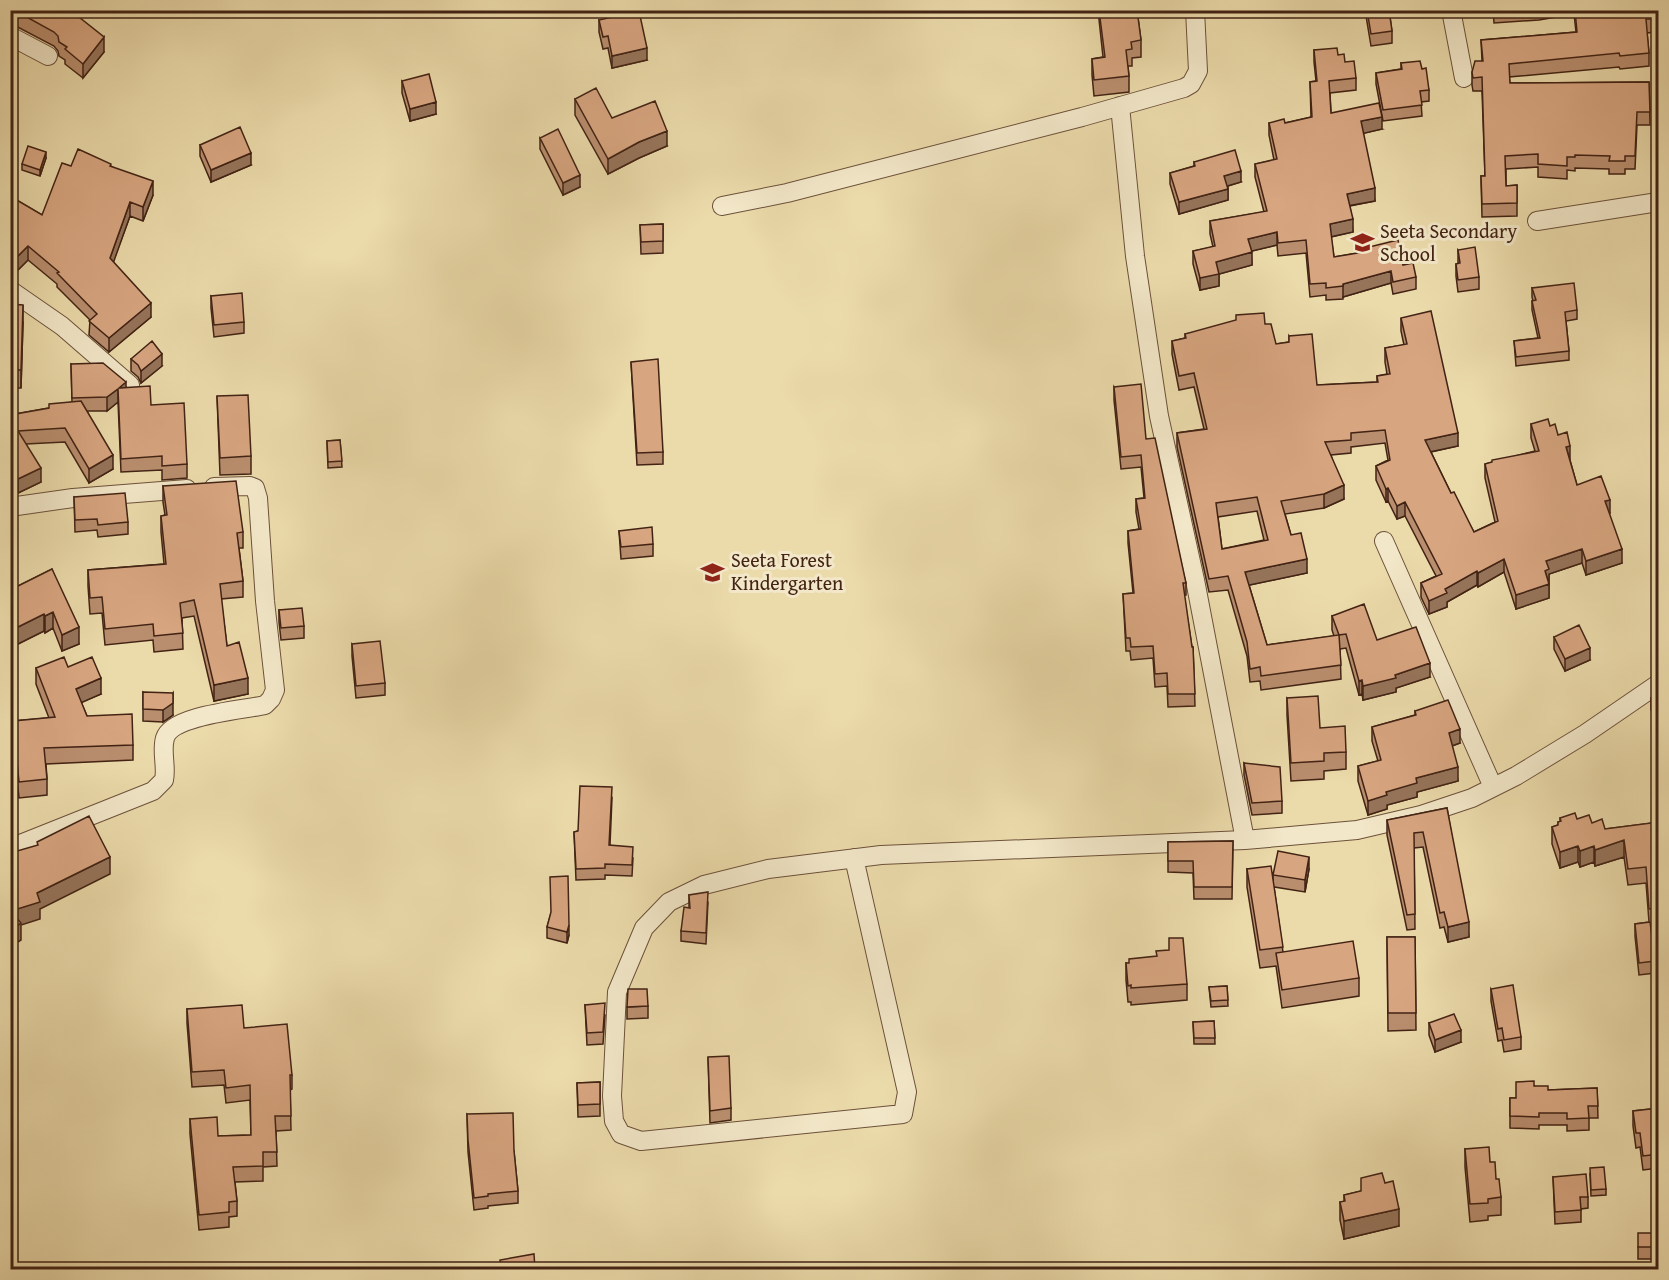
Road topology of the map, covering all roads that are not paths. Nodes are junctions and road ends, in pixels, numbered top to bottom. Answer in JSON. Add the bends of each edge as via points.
{"nodes":[{"id":1,"x":1195,"y":10,"type":"edge"},
{"id":2,"x":1451,"y":10,"type":"edge"},
{"id":3,"x":10,"y":36,"type":"edge"},
{"id":4,"x":48,"y":56,"type":"dead end"},
{"id":5,"x":1464,"y":78,"type":"dead end"},
{"id":6,"x":1120,"y":106,"type":"junction"},
{"id":7,"x":1659,"y":202,"type":"edge"},
{"id":8,"x":722,"y":206,"type":"dead end"},
{"id":9,"x":1537,"y":221,"type":"dead end"},
{"id":10,"x":10,"y":290,"type":"edge"},
{"id":11,"x":130,"y":385,"type":"edge"},
{"id":12,"x":10,"y":507,"type":"edge"},
{"id":13,"x":1384,"y":541,"type":"dead end"},
{"id":14,"x":1659,"y":684,"type":"edge"},
{"id":15,"x":1493,"y":788,"type":"junction"},
{"id":16,"x":1245,"y":840,"type":"junction"},
{"id":17,"x":10,"y":848,"type":"edge"},
{"id":18,"x":854,"y":858,"type":"junction"}],
"edges":[{"from":1,"to":6,"type":"street","via":[[1198,71],[1191,84]]},
{"from":2,"to":5,"type":"street"},
{"from":3,"to":4,"type":"street"},
{"from":6,"to":8,"type":"street"},
{"from":6,"to":16,"type":"street","via":[[1135,256],[1159,416]]},
{"from":7,"to":9,"type":"street"},
{"from":10,"to":11,"type":"street","via":[[62,326]]},
{"from":12,"to":17,"type":"street","via":[[240,484],[255,488],[275,690],[265,705],[187,720],[172,728],[165,736],[164,780],[153,791]]},
{"from":13,"to":15,"type":"street"},
{"from":14,"to":15,"type":"street","via":[[1585,734]]},
{"from":15,"to":16,"type":"street","via":[[1421,815],[1357,830]]},
{"from":16,"to":18,"type":"street"},
{"from":18,"to":18,"type":"street","via":[[768,869],[704,885],[669,903],[644,928],[617,992],[612,1096],[614,1121],[621,1134],[641,1141],[903,1114],[907,1092]]}]}
